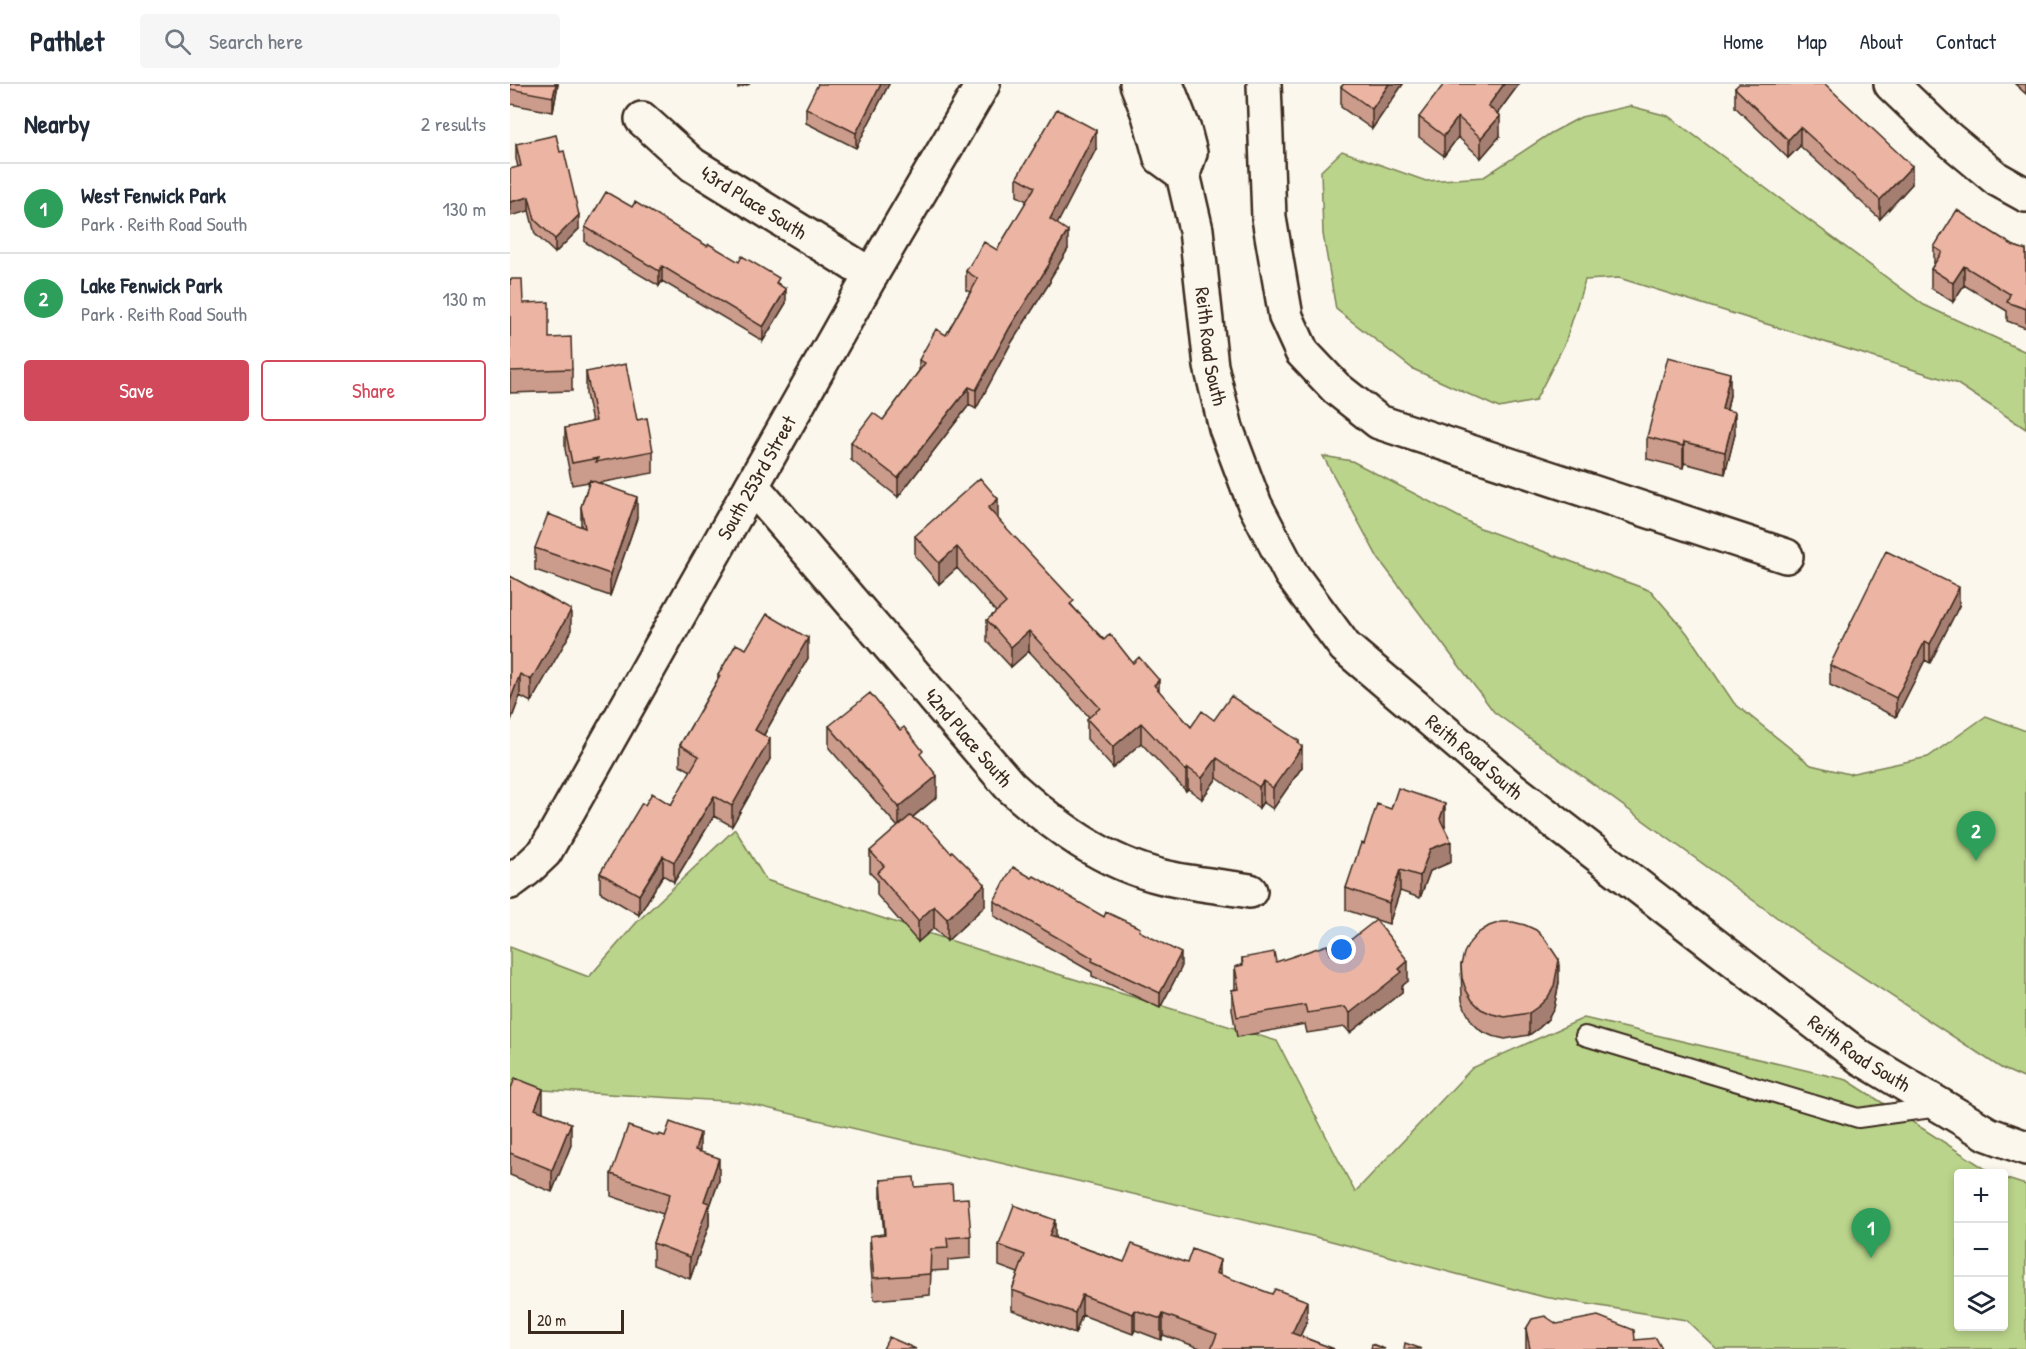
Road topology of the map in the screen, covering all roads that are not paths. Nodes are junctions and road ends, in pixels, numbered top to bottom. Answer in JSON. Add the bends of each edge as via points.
{"nodes":[{"id":1,"x":982,"y":84,"type":"edge"},
{"id":2,"x":1137,"y":84,"type":"edge"},
{"id":3,"x":1166,"y":84,"type":"edge"},
{"id":4,"x":1263,"y":84,"type":"edge"},
{"id":5,"x":1892,"y":84,"type":"edge"},
{"id":6,"x":642,"y":119,"type":"dead end"},
{"id":7,"x":1183,"y":174,"type":"junction"},
{"id":8,"x":2026,"y":195,"type":"edge"},
{"id":9,"x":871,"y":275,"type":"junction"},
{"id":10,"x":752,"y":486,"type":"junction"},
{"id":11,"x":1786,"y":556,"type":"dead end"},
{"id":12,"x":518,"y":876,"type":"edge"},
{"id":13,"x":1250,"y":891,"type":"dead end"},
{"id":14,"x":1585,"y":1036,"type":"dead end"},
{"id":15,"x":1941,"y":1107,"type":"junction"},
{"id":16,"x":2026,"y":1148,"type":"edge"}],
"edges":[{"from":1,"to":9,"type":"street","name":"South 253rd Street"},
{"from":2,"to":7,"type":"street","via":[[1161,158]]},
{"from":3,"to":7,"type":"street","name":"Reith Road South","via":[[1190,153]]},
{"from":4,"to":11,"type":"street","via":[[1269,218],[1286,317],[1302,352],[1336,388],[1379,422]]},
{"from":5,"to":8,"type":"street","via":[[1997,179]]},
{"from":6,"to":9,"type":"street","name":"43rd Place South","via":[[693,165]]},
{"from":7,"to":15,"type":"street","name":"Reith Road South","via":[[1196,230],[1211,366],[1226,428],[1255,505],[1291,574],[1345,647],[1511,788],[1861,1058]]},
{"from":9,"to":10,"type":"street","name":"South 253rd Street"},
{"from":10,"to":12,"type":"street","name":"South 253rd Street","via":[[545,852]]},
{"from":10,"to":13,"type":"street","name":"42nd Place South","via":[[1010,786],[1041,814],[1077,840],[1116,860],[1163,877]]},
{"from":14,"to":15,"type":"lane","via":[[1858,1118]]},
{"from":15,"to":16,"type":"street","name":"Reith Road South","via":[[1988,1134]]}]}
